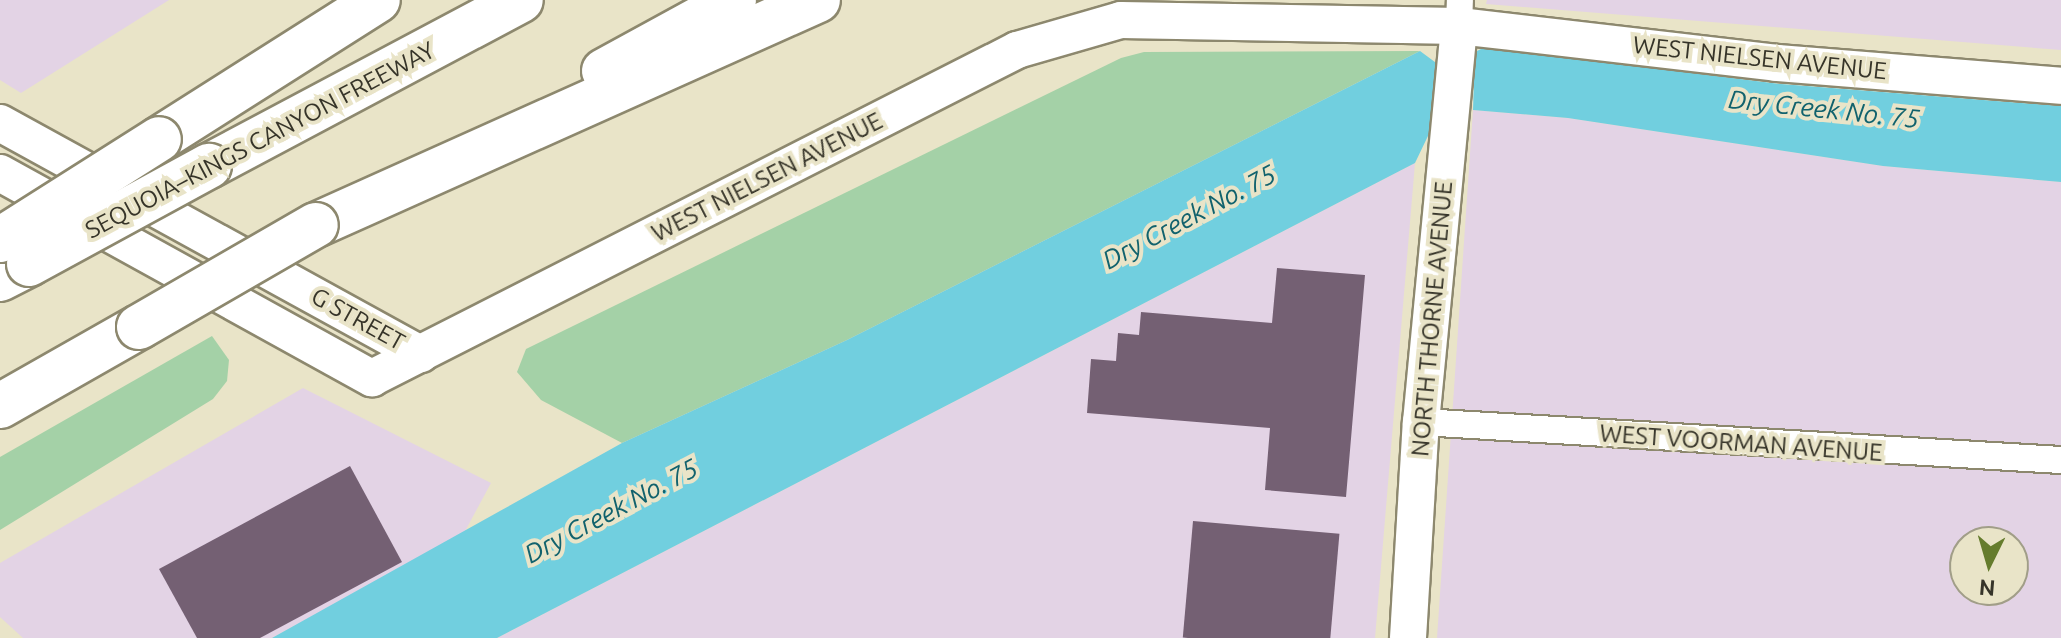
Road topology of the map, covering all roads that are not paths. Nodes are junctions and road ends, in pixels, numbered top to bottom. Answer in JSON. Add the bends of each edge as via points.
{"nodes":[{"id":1,"x":378,"y":0,"type":"edge"},
{"id":2,"x":521,"y":0,"type":"edge"},
{"id":3,"x":734,"y":0,"type":"edge"},
{"id":4,"x":818,"y":0,"type":"edge"},
{"id":5,"x":1459,"y":24,"type":"edge"},
{"id":6,"x":2061,"y":86,"type":"edge"},
{"id":7,"x":0,"y":123,"type":"edge"},
{"id":8,"x":0,"y":173,"type":"edge"},
{"id":9,"x":316,"y":225,"type":"junction"},
{"id":10,"x":10,"y":261,"type":"edge"},
{"id":11,"x":421,"y":354,"type":"junction"},
{"id":12,"x":0,"y":406,"type":"edge"},
{"id":13,"x":1421,"y":422,"type":"junction"},
{"id":14,"x":2061,"y":460,"type":"edge"},
{"id":15,"x":1408,"y":638,"type":"edge"}],
"edges":[{"from":1,"to":10,"type":"highway","bridge":true,"via":[[159,139]]},
{"from":2,"to":10,"type":"highway","name":"SEQUOIA–KINGS CANYON FREEWAY","bridge":true,"via":[[209,166]]},
{"from":3,"to":9,"type":"highway"},
{"from":4,"to":9,"type":"highway"},
{"from":5,"to":6,"type":"street","name":"WEST NIELSEN AVENUE","via":[[1777,63]]},
{"from":5,"to":11,"type":"street","name":"WEST NIELSEN AVENUE","via":[[1121,20],[1017,50]]},
{"from":5,"to":13,"type":"street","name":"NORTH THORNE AVENUE"},
{"from":7,"to":11,"type":"street","name":"G STREET"},
{"from":8,"to":11,"type":"street","name":"G STREET","via":[[372,378]]},
{"from":9,"to":12,"type":"highway","bridge":true},
{"from":13,"to":14,"type":"street","name":"WEST VOORMAN AVENUE"},
{"from":13,"to":15,"type":"street","name":"NORTH THORNE AVENUE"}]}
